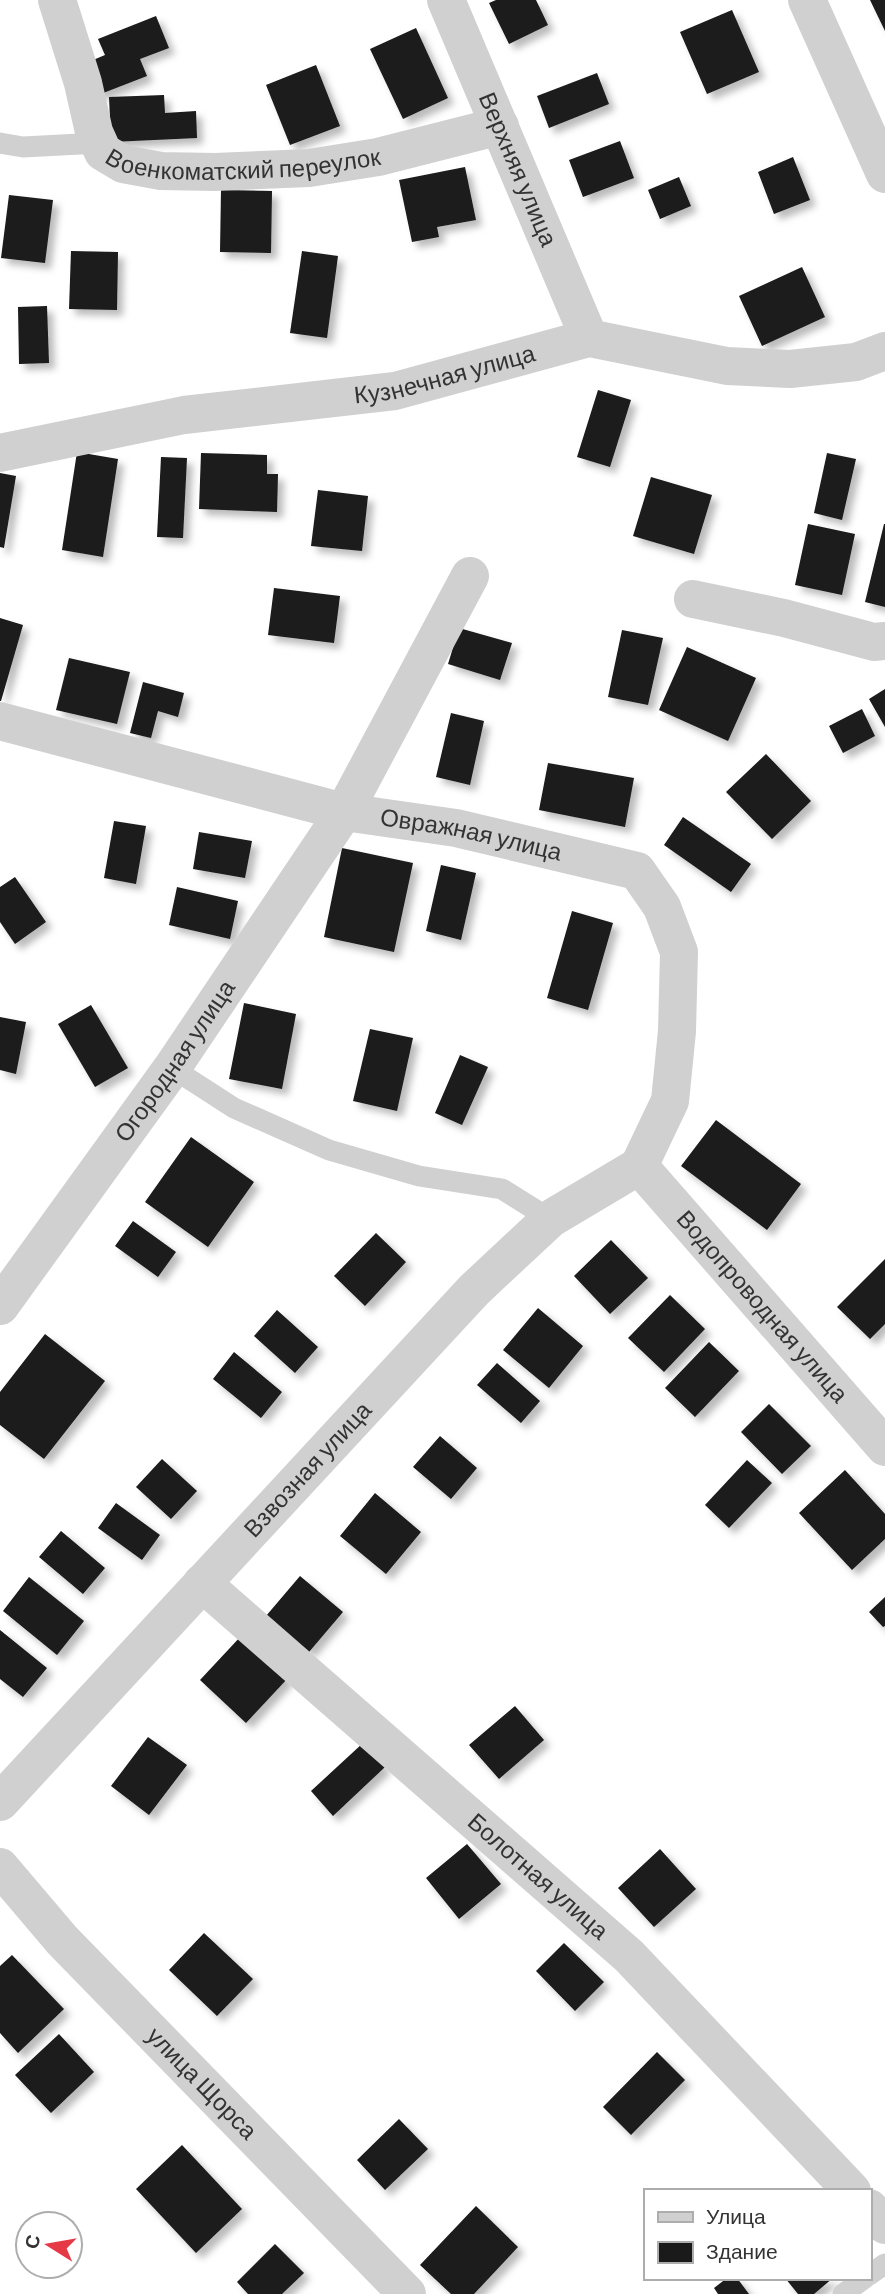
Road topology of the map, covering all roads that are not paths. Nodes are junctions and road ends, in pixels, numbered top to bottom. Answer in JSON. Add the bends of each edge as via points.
{"nodes":[{"id":1,"x":57,"y":0,"type":"edge"},
{"id":2,"x":446,"y":0,"type":"edge"},
{"id":3,"x":807,"y":0,"type":"edge"},
{"id":4,"x":500,"y":126,"type":"junction"},
{"id":5,"x":99,"y":143,"type":"junction"},
{"id":6,"x":0,"y":144,"type":"edge"},
{"id":7,"x":885,"y":174,"type":"edge"},
{"id":8,"x":589,"y":338,"type":"junction"},
{"id":9,"x":885,"y":351,"type":"edge"},
{"id":10,"x":0,"y":453,"type":"edge"},
{"id":11,"x":470,"y":576,"type":"dead end"},
{"id":12,"x":694,"y":599,"type":"dead end"},
{"id":13,"x":885,"y":641,"type":"edge"},
{"id":14,"x":0,"y":721,"type":"edge"},
{"id":15,"x":344,"y":812,"type":"junction"},
{"id":16,"x":172,"y":1068,"type":"junction"},
{"id":17,"x":639,"y":1166,"type":"junction"},
{"id":18,"x":550,"y":1219,"type":"junction"},
{"id":19,"x":2,"y":1299,"type":"edge"},
{"id":20,"x":885,"y":1447,"type":"edge"},
{"id":21,"x":202,"y":1583,"type":"junction"},
{"id":22,"x":0,"y":1801,"type":"edge"},
{"id":23,"x":0,"y":1867,"type":"edge"},
{"id":24,"x":850,"y":2189,"type":"edge"},
{"id":25,"x":871,"y":2210,"type":"edge"},
{"id":26,"x":885,"y":2225,"type":"edge"},
{"id":27,"x":862,"y":2280,"type":"edge"},
{"id":28,"x":407,"y":2294,"type":"edge"},
{"id":29,"x":843,"y":2294,"type":"edge"}],
"edges":[{"from":1,"to":5,"type":"street","name":"Военкоматский переулок"},
{"from":2,"to":4,"type":"street","name":"Верхняя улица"},
{"from":3,"to":7,"type":"street"},
{"from":4,"to":5,"type":"street","name":"Военкоматский переулок","via":[[378,157],[309,168],[215,172],[160,171],[123,163],[103,152]]},
{"from":4,"to":8,"type":"street","name":"Верхняя улица"},
{"from":5,"to":6,"type":"lane"},
{"from":8,"to":9,"type":"street","name":"Кузнечная улица","via":[[727,366],[790,369],[856,362]]},
{"from":8,"to":10,"type":"street","name":"Кузнечная улица","via":[[395,391],[184,415]]},
{"from":11,"to":15,"type":"street","name":"Огородная улица"},
{"from":12,"to":13,"type":"street"},
{"from":14,"to":15,"type":"street","name":"Овражная улица"},
{"from":15,"to":16,"type":"street","name":"Огородная улица"},
{"from":15,"to":17,"type":"street","name":"Овражная улица","via":[[456,828],[637,871],[662,907],[679,952],[670,1101]]},
{"from":16,"to":18,"type":"lane","via":[[234,1108],[329,1150],[419,1176],[502,1189]]},
{"from":16,"to":19,"type":"street","name":"Огородная улица"},
{"from":17,"to":18,"type":"street","name":"Взвозная улица"},
{"from":17,"to":20,"type":"street","name":"Водопроводная улица"},
{"from":18,"to":21,"type":"street","name":"Взвозная улица","via":[[474,1290]]},
{"from":21,"to":22,"type":"street","name":"Взвозная улица"},
{"from":21,"to":24,"type":"street","name":"Болотная улица","via":[[629,1956]]},
{"from":23,"to":28,"type":"street","name":"улица Щорса","via":[[62,1940]]},
{"from":25,"to":26,"type":"street"},
{"from":27,"to":29,"type":"lane"}]}
